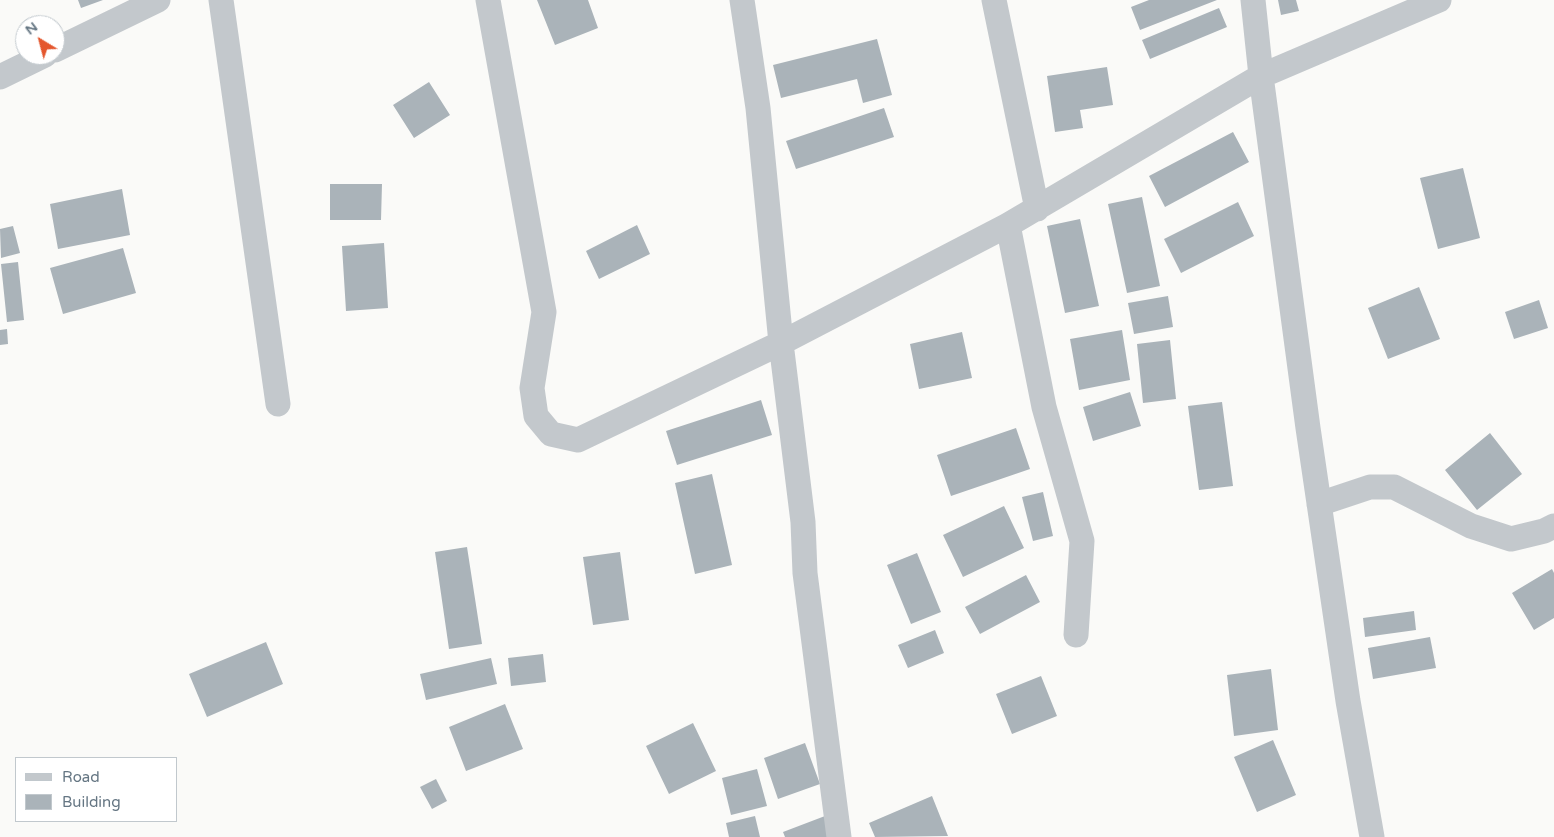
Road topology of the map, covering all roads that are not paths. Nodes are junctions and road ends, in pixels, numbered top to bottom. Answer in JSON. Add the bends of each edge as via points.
{"nodes":[{"id":1,"x":158,"y":0,"type":"edge"},
{"id":2,"x":220,"y":0,"type":"edge"},
{"id":3,"x":488,"y":0,"type":"edge"},
{"id":4,"x":742,"y":0,"type":"edge"},
{"id":5,"x":994,"y":0,"type":"edge"},
{"id":6,"x":1253,"y":0,"type":"edge"},
{"id":7,"x":1439,"y":0,"type":"edge"},
{"id":8,"x":65,"y":45,"type":"edge"},
{"id":9,"x":25,"y":65,"type":"edge"},
{"id":10,"x":1261,"y":76,"type":"junction"},
{"id":11,"x":0,"y":77,"type":"edge"},
{"id":12,"x":1037,"y":210,"type":"junction"},
{"id":13,"x":1008,"y":225,"type":"junction"},
{"id":14,"x":781,"y":343,"type":"junction"},
{"id":15,"x":278,"y":404,"type":"dead end"},
{"id":16,"x":1319,"y":504,"type":"junction"},
{"id":17,"x":1554,"y":526,"type":"edge"},
{"id":18,"x":1076,"y":635,"type":"dead end"},
{"id":19,"x":839,"y":837,"type":"edge"},
{"id":20,"x":1372,"y":837,"type":"edge"}],
"edges":[{"from":1,"to":8,"type":"street"},
{"from":2,"to":15,"type":"street"},
{"from":3,"to":14,"type":"street","via":[[544,312],[532,388],[534,406],[536,416],[551,434],[578,440]]},
{"from":4,"to":14,"type":"street","via":[[758,108]]},
{"from":5,"to":12,"type":"street"},
{"from":6,"to":10,"type":"street"},
{"from":7,"to":10,"type":"street"},
{"from":9,"to":11,"type":"street"},
{"from":10,"to":12,"type":"street"},
{"from":10,"to":16,"type":"street"},
{"from":12,"to":13,"type":"street"},
{"from":13,"to":14,"type":"street"},
{"from":13,"to":18,"type":"street","via":[[1044,407],[1082,541]]},
{"from":14,"to":19,"type":"street","via":[[803,522],[805,573]]},
{"from":16,"to":17,"type":"street","via":[[1370,487],[1394,487],[1471,526],[1511,539]]},
{"from":16,"to":20,"type":"street"}]}
